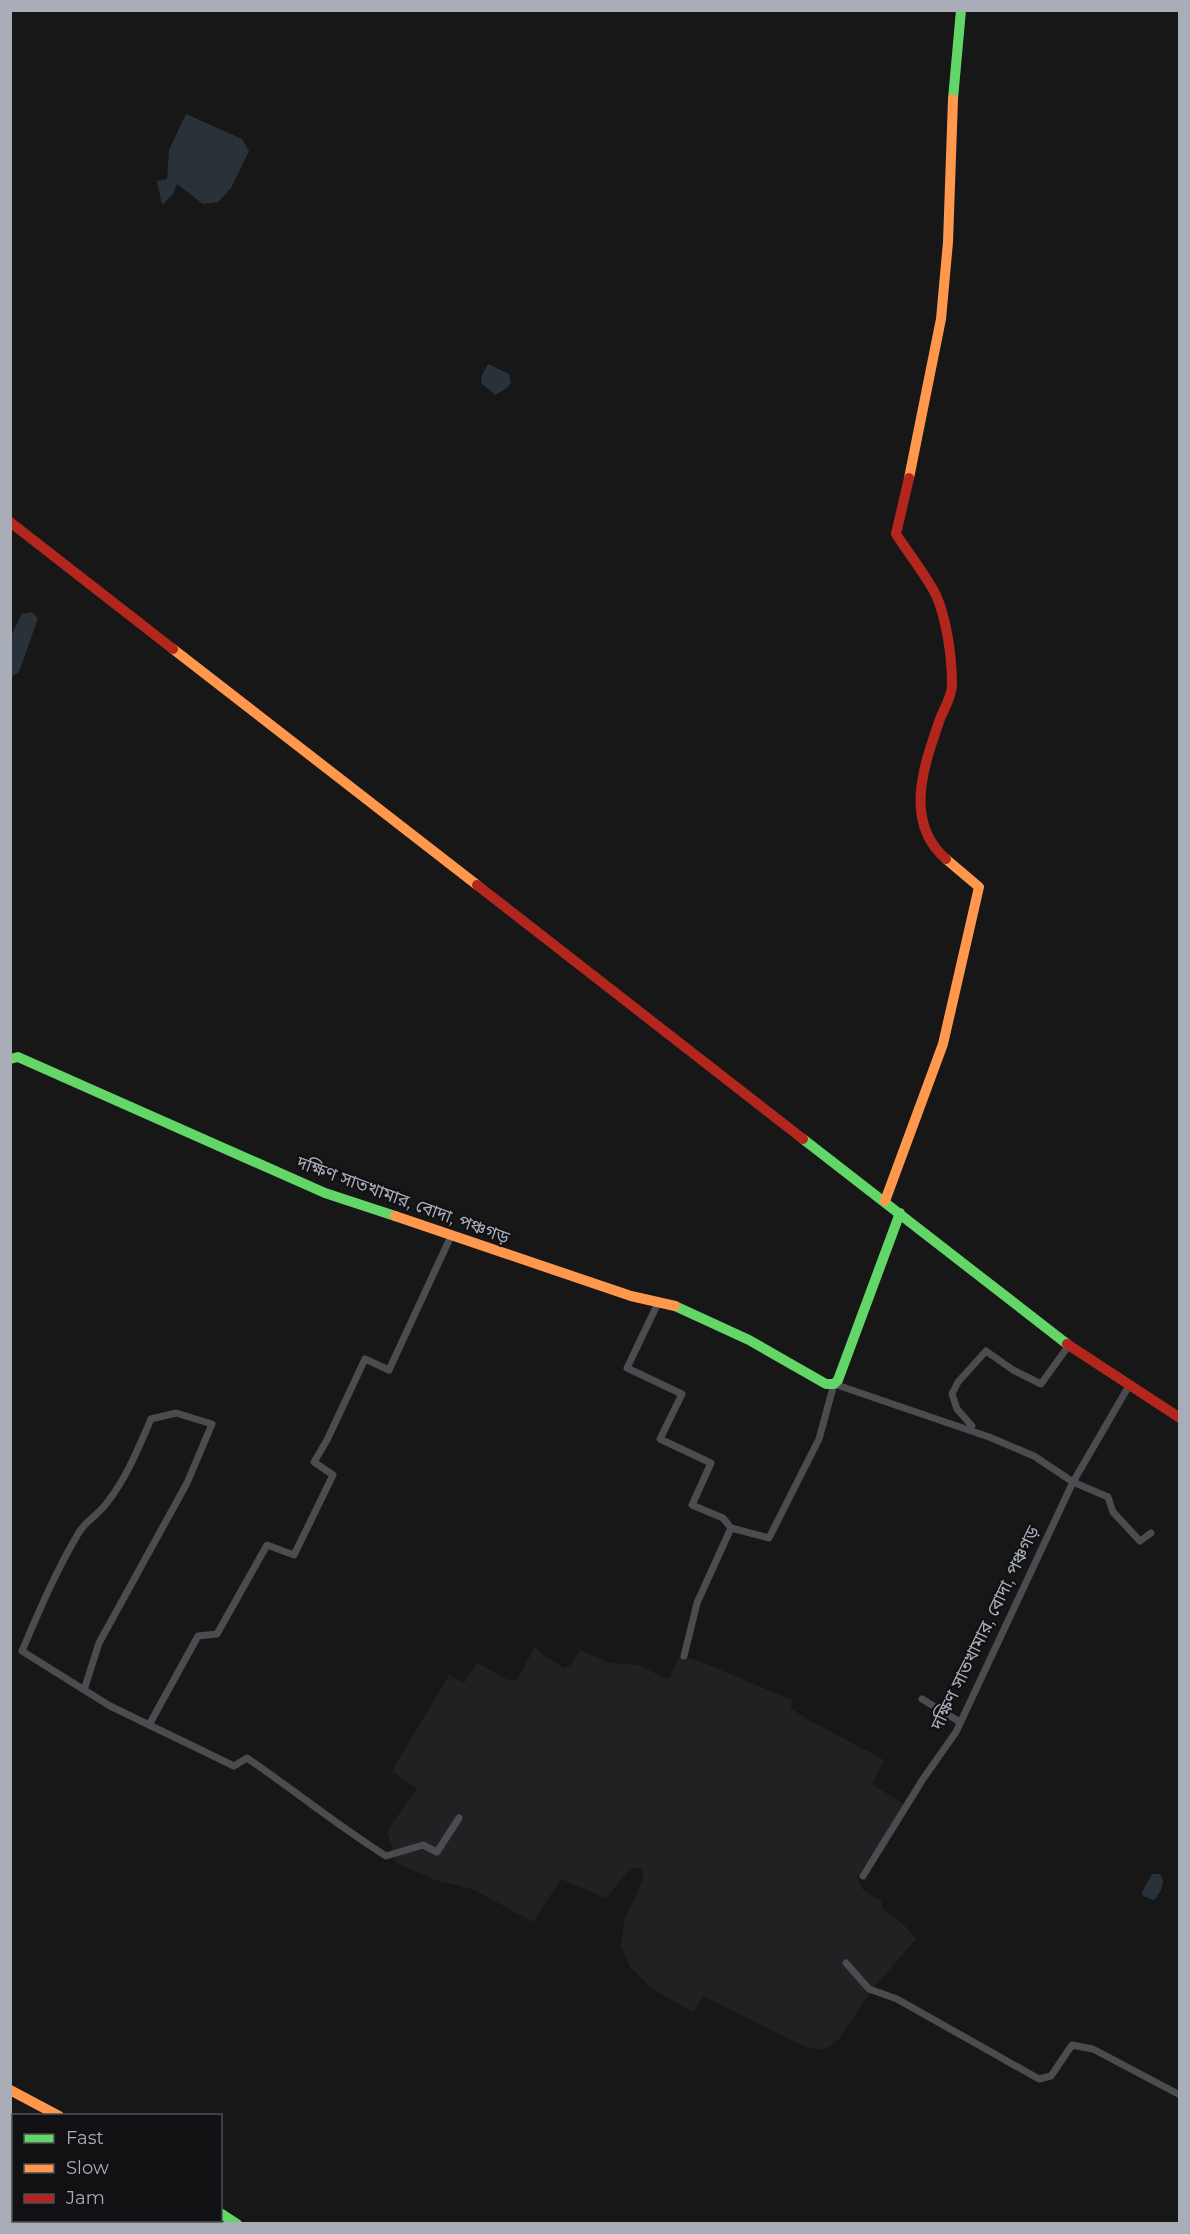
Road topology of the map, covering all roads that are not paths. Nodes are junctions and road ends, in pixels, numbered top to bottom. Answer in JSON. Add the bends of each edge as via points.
{"nodes":[{"id":1,"x":961,"y":10,"type":"edge"},
{"id":2,"x":10,"y":522,"type":"edge"},
{"id":3,"x":10,"y":1059,"type":"edge"},
{"id":4,"x":885,"y":1201,"type":"junction"},
{"id":5,"x":900,"y":1213,"type":"junction"},
{"id":6,"x":451,"y":1236,"type":"junction"},
{"id":7,"x":658,"y":1303,"type":"junction"},
{"id":8,"x":1069,"y":1345,"type":"junction"},
{"id":9,"x":834,"y":1384,"type":"junction"},
{"id":10,"x":1130,"y":1384,"type":"junction"},
{"id":11,"x":1179,"y":1418,"type":"edge"},
{"id":12,"x":972,"y":1426,"type":"dead end"},
{"id":13,"x":1073,"y":1482,"type":"junction"},
{"id":14,"x":731,"y":1528,"type":"junction"},
{"id":15,"x":1151,"y":1533,"type":"dead end"},
{"id":16,"x":684,"y":1656,"type":"dead end"},
{"id":17,"x":84,"y":1690,"type":"junction"},
{"id":18,"x":922,"y":1699,"type":"dead end"},
{"id":19,"x":960,"y":1722,"type":"junction"},
{"id":20,"x":149,"y":1725,"type":"junction"},
{"id":21,"x":459,"y":1818,"type":"dead end"},
{"id":22,"x":863,"y":1876,"type":"dead end"},
{"id":23,"x":846,"y":1963,"type":"dead end"},
{"id":24,"x":11,"y":2090,"type":"edge"},
{"id":25,"x":1179,"y":2095,"type":"edge"},
{"id":26,"x":56,"y":2114,"type":"edge"},
{"id":27,"x":222,"y":2213,"type":"edge"},
{"id":28,"x":237,"y":2223,"type":"edge"}],
"edges":[{"from":1,"to":4,"type":"main road","via":[[950,129],[948,242],[941,319],[896,534],[936,596],[947,636],[952,687],[925,762],[921,819],[937,851],[979,887],[943,1044]]},
{"from":2,"to":4,"type":"main road"},
{"from":3,"to":6,"type":"main road","name":"দক্ষিণ সাতখামার, বোদা, পঞ্চগড়","via":[[18,1057],[325,1193]]},
{"from":4,"to":5,"type":"main road"},
{"from":5,"to":8,"type":"main road"},
{"from":5,"to":9,"type":"main road"},
{"from":6,"to":7,"type":"main road","name":"দক্ষিণ সাতখামার, বোদা, পঞ্চগড়"},
{"from":6,"to":20,"type":"street","via":[[389,1370],[365,1359],[314,1461],[333,1475],[294,1556],[267,1545],[217,1634],[198,1636]]},
{"from":7,"to":9,"type":"main road","name":"দক্ষিণ সাতখামার, বোদা, পঞ্চগড়","via":[[682,1307],[826,1384]]},
{"from":7,"to":14,"type":"street","via":[[627,1368],[682,1394],[660,1438],[711,1463],[692,1505],[723,1518]]},
{"from":8,"to":10,"type":"main road"},
{"from":8,"to":12,"type":"street","via":[[1041,1384],[986,1351],[952,1394],[957,1409]]},
{"from":9,"to":13,"type":"street","name":"দক্ষিণ সাতখামার, বোদা, পঞ্চগড়","via":[[998,1441],[1034,1456]]},
{"from":9,"to":14,"type":"street","via":[[819,1439],[769,1538]]},
{"from":10,"to":11,"type":"main road"},
{"from":10,"to":13,"type":"street","name":"দক্ষিণ সাতখামার, বোদা, পঞ্চগড়"},
{"from":13,"to":15,"type":"street","name":"দক্ষিণ সাতখামার, বোদা, পঞ্চগড়","via":[[1108,1497],[1113,1512],[1140,1541]]},
{"from":13,"to":19,"type":"street","name":"দক্ষিণ সাতখামার, বোদা, পঞ্চগড়"},
{"from":14,"to":16,"type":"street","via":[[697,1603]]},
{"from":17,"to":17,"type":"street","via":[[99,1643],[187,1483],[212,1424],[176,1413],[151,1419],[128,1473],[104,1508],[89,1517],[45,1596],[22,1651]]},
{"from":17,"to":20,"type":"street"},
{"from":18,"to":19,"type":"street"},
{"from":19,"to":22,"type":"street","name":"দক্ষিণ সাতখামার, বোদা, পঞ্চগড়"},
{"from":20,"to":21,"type":"street","via":[[234,1766],[247,1758],[386,1856],[423,1845],[437,1852]]},
{"from":23,"to":25,"type":"street","via":[[869,1989],[897,1999],[1039,2079],[1051,2076],[1072,2045],[1093,2049]]},
{"from":24,"to":26,"type":"main road"},
{"from":27,"to":28,"type":"main road"}]}
